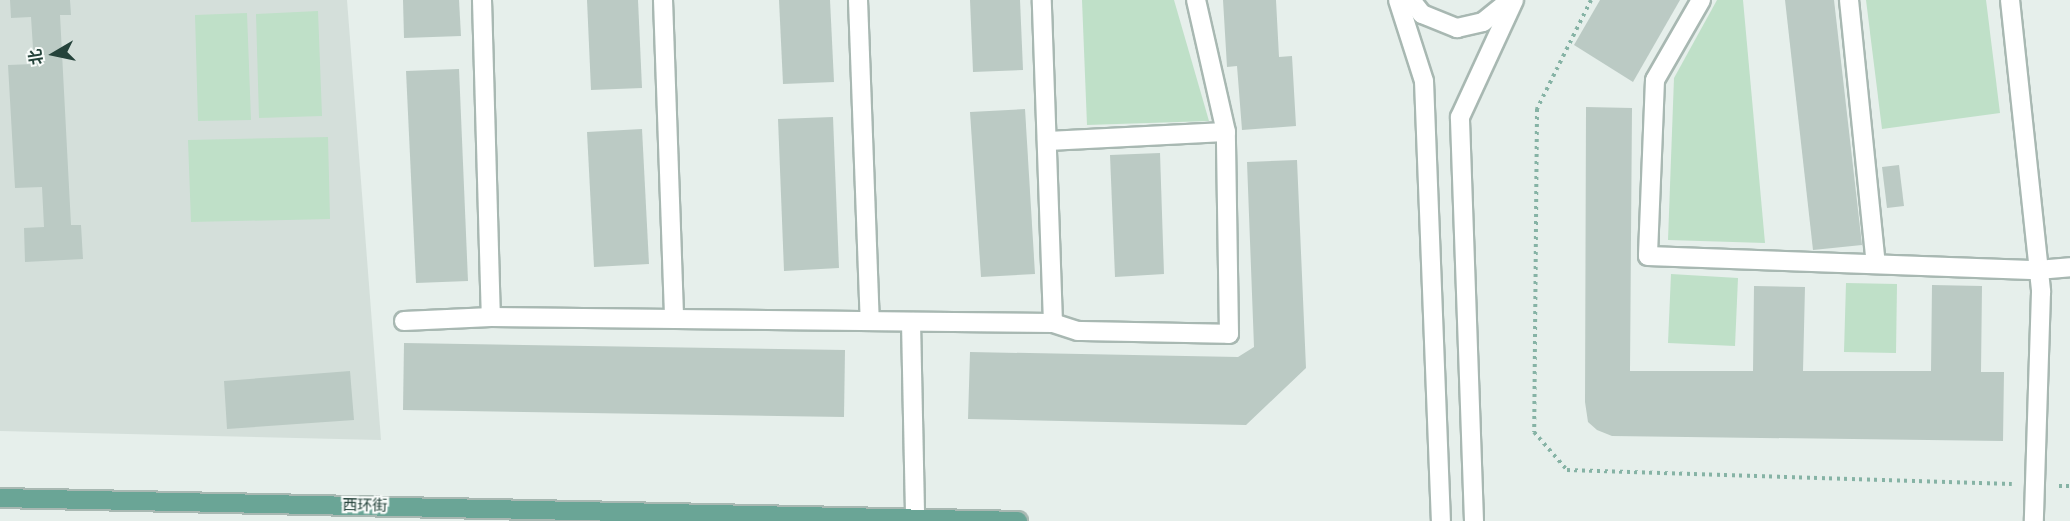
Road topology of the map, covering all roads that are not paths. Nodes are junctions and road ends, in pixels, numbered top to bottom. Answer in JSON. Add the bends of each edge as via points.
{"nodes":[{"id":1,"x":482,"y":0,"type":"edge"},
{"id":2,"x":663,"y":0,"type":"edge"},
{"id":3,"x":858,"y":0,"type":"edge"},
{"id":4,"x":1042,"y":0,"type":"edge"},
{"id":5,"x":1196,"y":0,"type":"edge"},
{"id":6,"x":1398,"y":0,"type":"edge"},
{"id":7,"x":1412,"y":0,"type":"edge"},
{"id":8,"x":1512,"y":0,"type":"edge"},
{"id":9,"x":1701,"y":0,"type":"edge"},
{"id":10,"x":1849,"y":0,"type":"edge"},
{"id":11,"x":2010,"y":0,"type":"edge"},
{"id":12,"x":1226,"y":132,"type":"junction"},
{"id":13,"x":1047,"y":141,"type":"junction"},
{"id":14,"x":1876,"y":264,"type":"junction"},
{"id":15,"x":2070,"y":267,"type":"edge"},
{"id":16,"x":2038,"y":270,"type":"junction"},
{"id":17,"x":491,"y":317,"type":"junction"},
{"id":18,"x":674,"y":319,"type":"junction"},
{"id":19,"x":404,"y":321,"type":"dead end"},
{"id":20,"x":870,"y":321,"type":"junction"},
{"id":21,"x":911,"y":322,"type":"junction"},
{"id":22,"x":1053,"y":323,"type":"junction"},
{"id":23,"x":0,"y":498,"type":"edge"},
{"id":24,"x":915,"y":519,"type":"junction"},
{"id":25,"x":1018,"y":521,"type":"edge"},
{"id":26,"x":1441,"y":521,"type":"edge"},
{"id":27,"x":1474,"y":521,"type":"edge"},
{"id":28,"x":2034,"y":521,"type":"edge"}],
"edges":[{"from":1,"to":17,"type":"street"},
{"from":2,"to":18,"type":"street"},
{"from":3,"to":20,"type":"street"},
{"from":4,"to":13,"type":"street"},
{"from":5,"to":12,"type":"street"},
{"from":6,"to":26,"type":"street","via":[[1424,81]]},
{"from":7,"to":8,"type":"street","via":[[1422,14],[1457,28],[1483,22]]},
{"from":8,"to":27,"type":"street","via":[[1460,117]]},
{"from":9,"to":14,"type":"street","via":[[1655,80],[1648,256]]},
{"from":10,"to":14,"type":"street"},
{"from":11,"to":16,"type":"street"},
{"from":12,"to":13,"type":"street"},
{"from":12,"to":22,"type":"street","via":[[1229,334],[1078,331]]},
{"from":13,"to":22,"type":"street"},
{"from":14,"to":16,"type":"street"},
{"from":15,"to":16,"type":"street"},
{"from":16,"to":28,"type":"street","via":[[2041,292]]},
{"from":17,"to":18,"type":"street"},
{"from":17,"to":19,"type":"street"},
{"from":18,"to":20,"type":"street"},
{"from":20,"to":21,"type":"street"},
{"from":21,"to":22,"type":"street"},
{"from":21,"to":24,"type":"street"},
{"from":23,"to":24,"type":"main road","name":"西环街"},
{"from":24,"to":25,"type":"main road","name":"西环街"}]}
